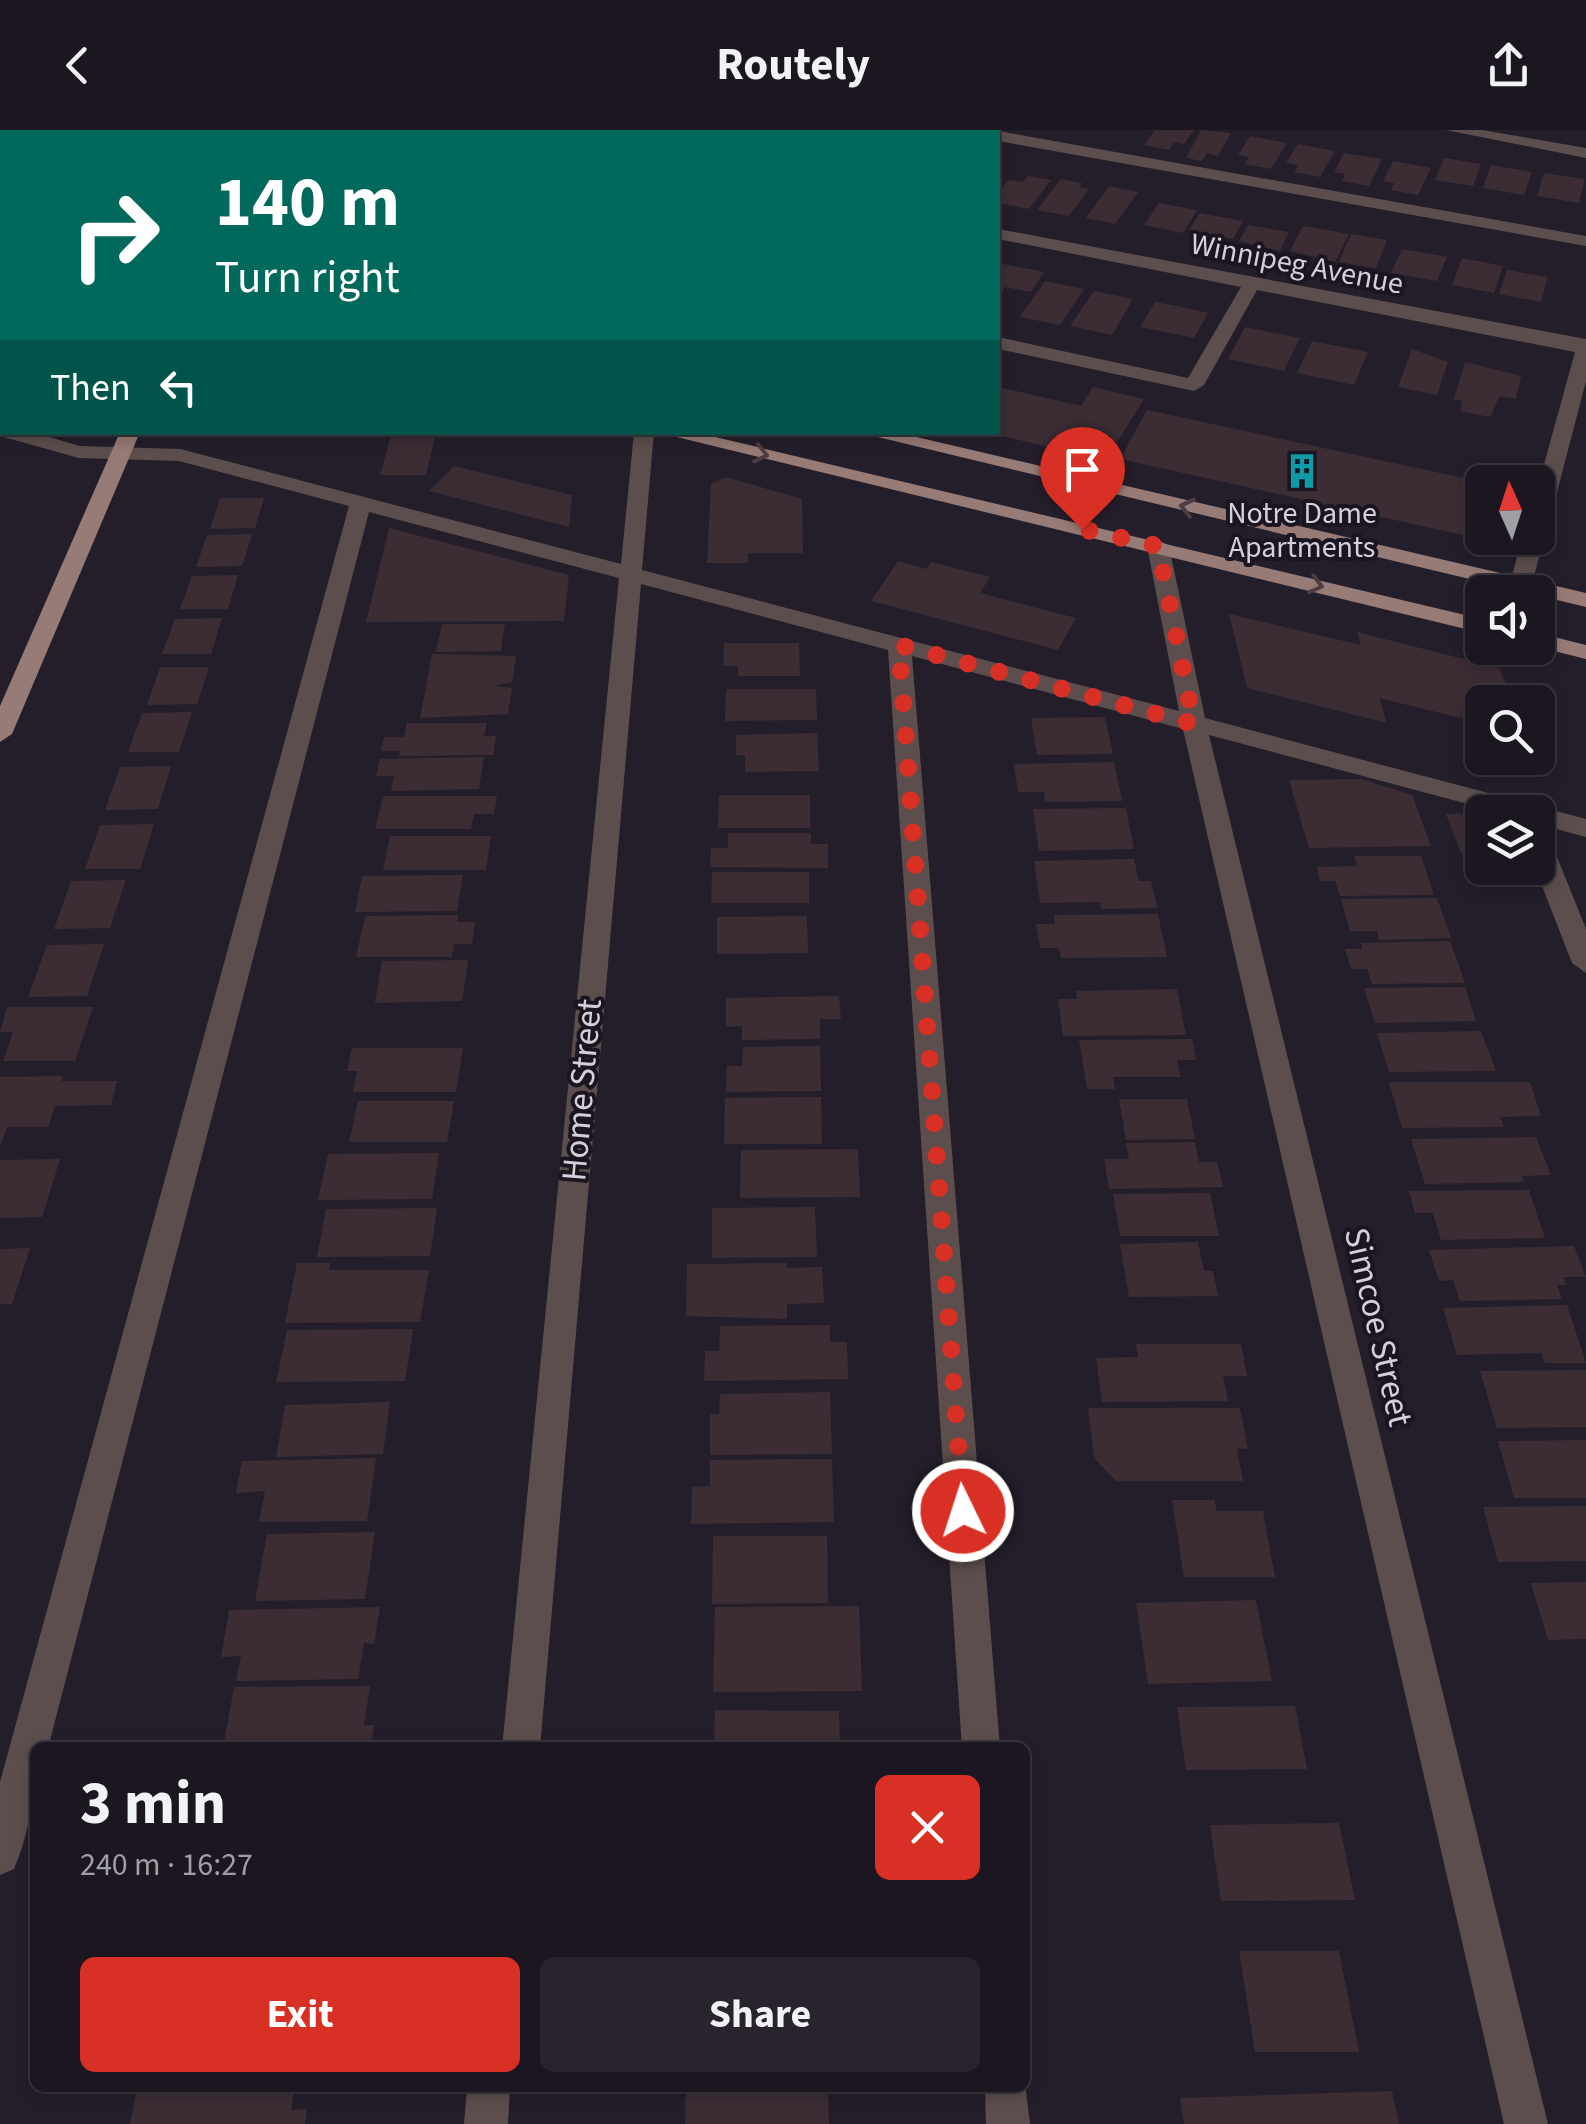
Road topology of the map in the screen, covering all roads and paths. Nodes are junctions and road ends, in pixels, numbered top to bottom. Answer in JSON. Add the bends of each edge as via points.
{"nodes":[{"id":1,"x":1454,"y":130,"type":"edge"},
{"id":2,"x":1000,"y":136,"type":"edge"},
{"id":3,"x":1586,"y":152,"type":"edge"},
{"id":4,"x":1000,"y":234,"type":"edge"},
{"id":5,"x":1586,"y":241,"type":"edge"},
{"id":6,"x":1252,"y":283,"type":"junction"},
{"id":7,"x":1000,"y":343,"type":"edge"},
{"id":8,"x":1584,"y":359,"type":"edge"},
{"id":9,"x":1576,"y":412,"type":"edge"},
{"id":10,"x":17,"y":435,"type":"edge"},
{"id":11,"x":644,"y":435,"type":"edge"},
{"id":12,"x":679,"y":435,"type":"edge"},
{"id":13,"x":878,"y":435,"type":"edge"},
{"id":14,"x":125,"y":443,"type":"edge"},
{"id":15,"x":1555,"y":473,"type":"edge"},
{"id":16,"x":361,"y":503,"type":"junction"},
{"id":17,"x":1158,"y":546,"type":"junction"},
{"id":18,"x":630,"y":575,"type":"junction"},
{"id":19,"x":1465,"y":576,"type":"edge"},
{"id":20,"x":1555,"y":595,"type":"edge"},
{"id":21,"x":1586,"y":600,"type":"edge"},
{"id":22,"x":1465,"y":622,"type":"edge"},
{"id":23,"x":1555,"y":644,"type":"edge"},
{"id":24,"x":899,"y":645,"type":"junction"},
{"id":25,"x":1586,"y":652,"type":"edge"},
{"id":26,"x":1194,"y":724,"type":"junction"},
{"id":27,"x":0,"y":734,"type":"edge"},
{"id":28,"x":1465,"y":796,"type":"edge"},
{"id":29,"x":1555,"y":820,"type":"edge"},
{"id":30,"x":1586,"y":828,"type":"edge"},
{"id":31,"x":1555,"y":885,"type":"edge"},
{"id":32,"x":1586,"y":963,"type":"edge"},
{"id":33,"x":30,"y":1742,"type":"edge"},
{"id":34,"x":522,"y":1742,"type":"edge"},
{"id":35,"x":980,"y":1742,"type":"edge"},
{"id":36,"x":30,"y":1743,"type":"edge"},
{"id":37,"x":0,"y":1855,"type":"edge"},
{"id":38,"x":489,"y":2092,"type":"edge"},
{"id":39,"x":1006,"y":2092,"type":"edge"},
{"id":40,"x":486,"y":2124,"type":"edge"},
{"id":41,"x":1008,"y":2124,"type":"edge"},
{"id":42,"x":1526,"y":2124,"type":"edge"}],
"edges":[{"from":1,"to":3,"type":"street"},
{"from":2,"to":5,"type":"street"},
{"from":4,"to":6,"type":"street","name":"Winnipeg Avenue"},
{"from":6,"to":7,"type":"street","via":[[1194,385]]},
{"from":6,"to":8,"type":"street","name":"Winnipeg Avenue"},
{"from":8,"to":9,"type":"street"},
{"from":9,"to":15,"type":"street"},
{"from":10,"to":14,"type":"street","via":[[79,452]]},
{"from":11,"to":18,"type":"street","name":"Home Street"},
{"from":12,"to":17,"type":"main road","one_way":true},
{"from":19,"to":13,"type":"main road","one_way":true},
{"from":14,"to":16,"type":"street"},
{"from":14,"to":27,"type":"main road"},
{"from":16,"to":18,"type":"street"},
{"from":16,"to":33,"type":"street"},
{"from":17,"to":22,"type":"main road","one_way":true},
{"from":17,"to":26,"type":"street","name":"Simcoe Street"},
{"from":18,"to":24,"type":"street"},
{"from":18,"to":34,"type":"street","name":"Home Street"},
{"from":20,"to":21,"type":"main road"},
{"from":23,"to":25,"type":"main road"},
{"from":24,"to":26,"type":"street"},
{"from":24,"to":35,"type":"street"},
{"from":26,"to":28,"type":"street"},
{"from":26,"to":42,"type":"street","name":"Simcoe Street"},
{"from":29,"to":30,"type":"street"},
{"from":31,"to":32,"type":"street"},
{"from":36,"to":37,"type":"street"},
{"from":38,"to":40,"type":"street"},
{"from":39,"to":41,"type":"street"}]}
